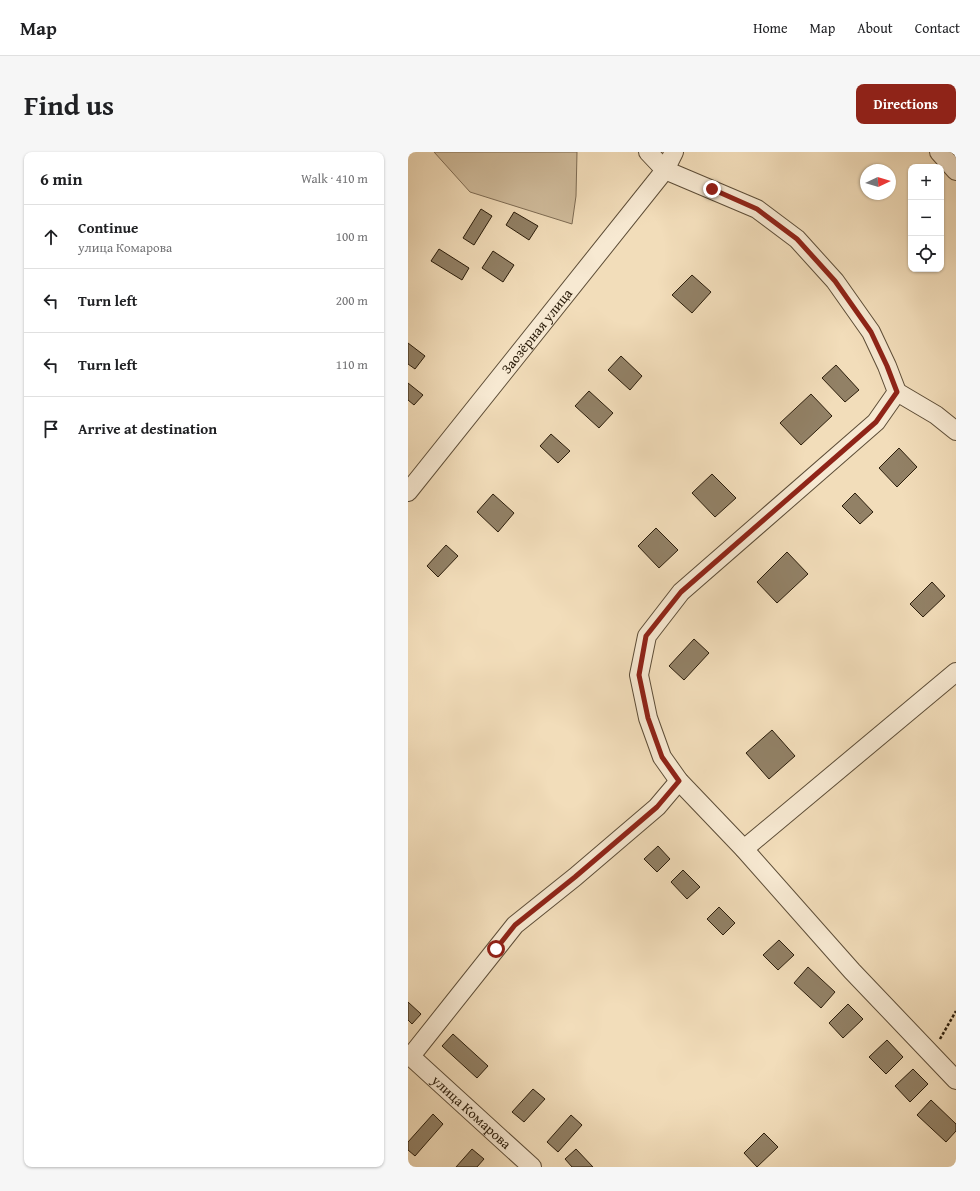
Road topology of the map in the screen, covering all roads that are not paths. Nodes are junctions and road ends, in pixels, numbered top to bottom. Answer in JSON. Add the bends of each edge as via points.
{"nodes":[{"id":1,"x":648,"y":152,"type":"edge"},
{"id":2,"x":674,"y":152,"type":"edge"},
{"id":3,"x":939,"y":152,"type":"edge"},
{"id":4,"x":665,"y":170,"type":"junction"},
{"id":5,"x":956,"y":171,"type":"edge"},
{"id":6,"x":897,"y":392,"type":"junction"},
{"id":7,"x":956,"y":431,"type":"edge"},
{"id":8,"x":408,"y":492,"type":"edge"},
{"id":9,"x":956,"y":672,"type":"edge"},
{"id":10,"x":679,"y":781,"type":"junction"},
{"id":11,"x":744,"y":849,"type":"junction"},
{"id":12,"x":409,"y":1055,"type":"edge"},
{"id":13,"x":956,"y":1080,"type":"edge"},
{"id":14,"x":532,"y":1167,"type":"edge"}],
"edges":[{"from":1,"to":4,"type":"street"},
{"from":2,"to":4,"type":"street","name":"Заозёрная улица"},
{"from":3,"to":5,"type":"street"},
{"from":4,"to":6,"type":"street","via":[[757,209],[797,239],[835,281],[871,332]]},
{"from":4,"to":8,"type":"street","name":"Заозёрная улица"},
{"from":6,"to":7,"type":"street","via":[[936,415]]},
{"from":6,"to":10,"type":"street","via":[[876,422],[681,592],[646,636],[639,675],[648,718],[662,757]]},
{"from":9,"to":11,"type":"street"},
{"from":10,"to":11,"type":"street"},
{"from":10,"to":12,"type":"street","name":"улица Комарова","via":[[657,807],[515,925]]},
{"from":11,"to":13,"type":"street","via":[[901,1024]]},
{"from":12,"to":14,"type":"street","name":"улица Комарова"}]}
